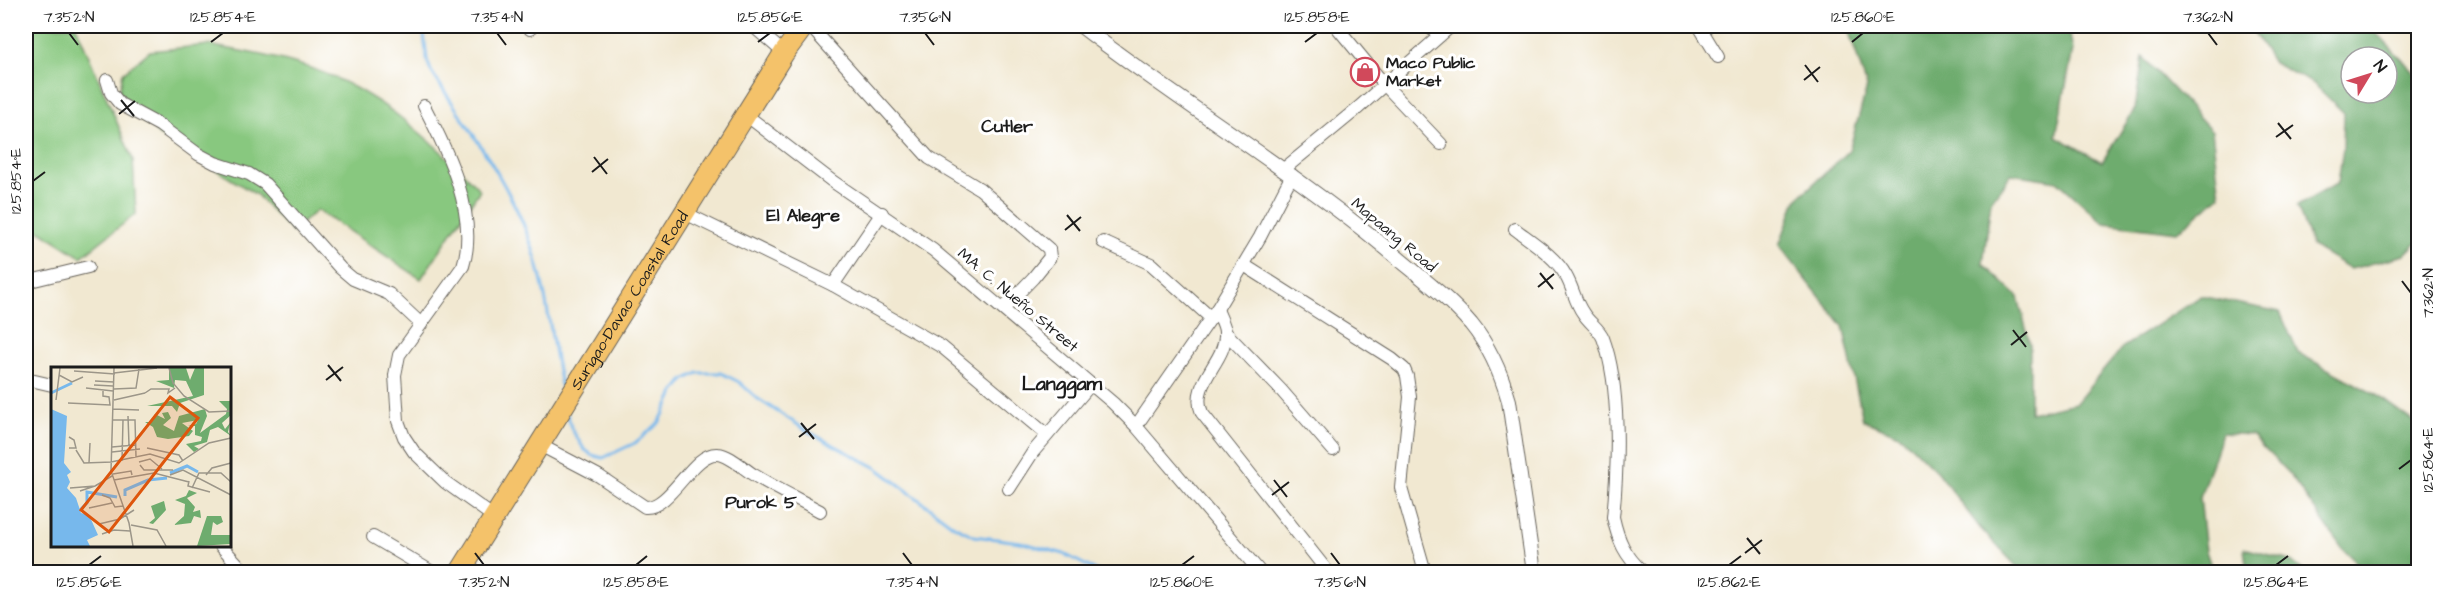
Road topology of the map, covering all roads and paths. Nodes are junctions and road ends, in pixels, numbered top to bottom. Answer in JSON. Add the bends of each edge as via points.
{"nodes":[{"id":1,"x":753,"y":26,"type":"edge"},
{"id":2,"x":1082,"y":26,"type":"edge"},
{"id":3,"x":1336,"y":26,"type":"edge"},
{"id":4,"x":1429,"y":26,"type":"edge"},
{"id":5,"x":1451,"y":26,"type":"edge"},
{"id":6,"x":1699,"y":26,"type":"edge"},
{"id":7,"x":805,"y":27,"type":"edge"},
{"id":8,"x":1439,"y":36,"type":"junction"},
{"id":9,"x":784,"y":52,"type":"junction"},
{"id":10,"x":1718,"y":57,"type":"dead end"},
{"id":11,"x":106,"y":80,"type":"dead end"},
{"id":12,"x":1384,"y":84,"type":"junction"},
{"id":13,"x":424,"y":106,"type":"dead end"},
{"id":14,"x":746,"y":115,"type":"junction"},
{"id":15,"x":1441,"y":144,"type":"dead end"},
{"id":16,"x":1288,"y":172,"type":"junction"},
{"id":17,"x":685,"y":213,"type":"junction"},
{"id":18,"x":882,"y":213,"type":"junction"},
{"id":19,"x":1515,"y":229,"type":"dead end"},
{"id":20,"x":1103,"y":242,"type":"dead end"},
{"id":21,"x":1244,"y":265,"type":"junction"},
{"id":22,"x":88,"y":267,"type":"dead end"},
{"id":23,"x":26,"y":282,"type":"edge"},
{"id":24,"x":833,"y":285,"type":"junction"},
{"id":25,"x":1003,"y":309,"type":"junction"},
{"id":26,"x":1214,"y":314,"type":"junction"},
{"id":27,"x":421,"y":324,"type":"junction"},
{"id":28,"x":1225,"y":332,"type":"junction"},
{"id":29,"x":26,"y":379,"type":"edge"},
{"id":30,"x":1091,"y":384,"type":"junction"},
{"id":31,"x":51,"y":385,"type":"edge"},
{"id":32,"x":1136,"y":426,"type":"junction"},
{"id":33,"x":1047,"y":435,"type":"junction"},
{"id":34,"x":540,"y":445,"type":"junction"},
{"id":35,"x":1333,"y":450,"type":"dead end"},
{"id":36,"x":1009,"y":489,"type":"dead end"},
{"id":37,"x":820,"y":511,"type":"dead end"},
{"id":38,"x":494,"y":518,"type":"junction"},
{"id":39,"x":373,"y":537,"type":"dead end"},
{"id":40,"x":222,"y":547,"type":"edge"},
{"id":41,"x":245,"y":573,"type":"edge"},
{"id":42,"x":432,"y":573,"type":"edge"},
{"id":43,"x":460,"y":573,"type":"edge"},
{"id":44,"x":1260,"y":573,"type":"edge"},
{"id":45,"x":1328,"y":573,"type":"edge"},
{"id":46,"x":1425,"y":573,"type":"edge"},
{"id":47,"x":1534,"y":573,"type":"edge"},
{"id":48,"x":1642,"y":573,"type":"edge"}],
"edges":[{"from":1,"to":9,"type":"street"},
{"from":2,"to":16,"type":"street","name":"Mapaang Road","via":[[1153,80]]},
{"from":3,"to":12,"type":"street"},
{"from":4,"to":8,"type":"street"},
{"from":5,"to":8,"type":"street"},
{"from":6,"to":10,"type":"street"},
{"from":7,"to":9,"type":"highway","name":"Surigao-Davao Coastal Road"},
{"from":7,"to":25,"type":"street","via":[[929,158],[980,189],[1049,249],[1050,257],[1044,267]]},
{"from":8,"to":12,"type":"street"},
{"from":9,"to":14,"type":"highway","name":"Surigao-Davao Coastal Road"},
{"from":11,"to":27,"type":"street","via":[[120,104],[159,124],[215,164],[249,174],[265,184],[340,268],[353,279],[389,294]]},
{"from":12,"to":15,"type":"street"},
{"from":12,"to":16,"type":"street"},
{"from":13,"to":27,"type":"street","via":[[456,180],[468,249],[463,266]]},
{"from":14,"to":17,"type":"highway","name":"Surigao-Davao Coastal Road"},
{"from":14,"to":18,"type":"street","name":"MA. C. Nueño Street","via":[[832,181]]},
{"from":16,"to":21,"type":"street"},
{"from":16,"to":47,"type":"street","name":"Mapaang Road","via":[[1408,267],[1457,310],[1480,337],[1503,380],[1509,401]]},
{"from":17,"to":24,"type":"street"},
{"from":17,"to":34,"type":"highway","name":"Surigao-Davao Coastal Road"},
{"from":18,"to":24,"type":"street"},
{"from":18,"to":25,"type":"street","name":"MA. C. Nueño Street"},
{"from":19,"to":48,"type":"street","via":[[1566,275],[1584,315],[1603,338],[1615,408],[1613,517],[1627,557]]},
{"from":20,"to":26,"type":"street","via":[[1150,264]]},
{"from":21,"to":26,"type":"street"},
{"from":21,"to":46,"type":"street","via":[[1404,369],[1410,397],[1401,488]]},
{"from":22,"to":23,"type":"street"},
{"from":24,"to":33,"type":"street","via":[[942,347]]},
{"from":25,"to":30,"type":"street","name":"MA. C. Nueño Street"},
{"from":26,"to":28,"type":"street"},
{"from":26,"to":32,"type":"street"},
{"from":27,"to":38,"type":"street","via":[[399,355],[395,375],[398,421],[404,437],[445,482]]},
{"from":28,"to":35,"type":"street"},
{"from":28,"to":45,"type":"street","via":[[1201,390],[1199,406]]},
{"from":29,"to":31,"type":"street"},
{"from":30,"to":32,"type":"street","name":"MA. C. Nueño Street"},
{"from":30,"to":33,"type":"street"},
{"from":32,"to":44,"type":"street","name":"MA. C. Nueño Street"},
{"from":33,"to":36,"type":"street"},
{"from":34,"to":37,"type":"street","via":[[599,476],[645,507],[657,505],[699,463],[715,453]]},
{"from":34,"to":38,"type":"highway","name":"Surigao-Davao Coastal Road"},
{"from":38,"to":43,"type":"highway","name":"Surigao-Davao Coastal Road"},
{"from":39,"to":42,"type":"street"},
{"from":40,"to":41,"type":"street"}]}
